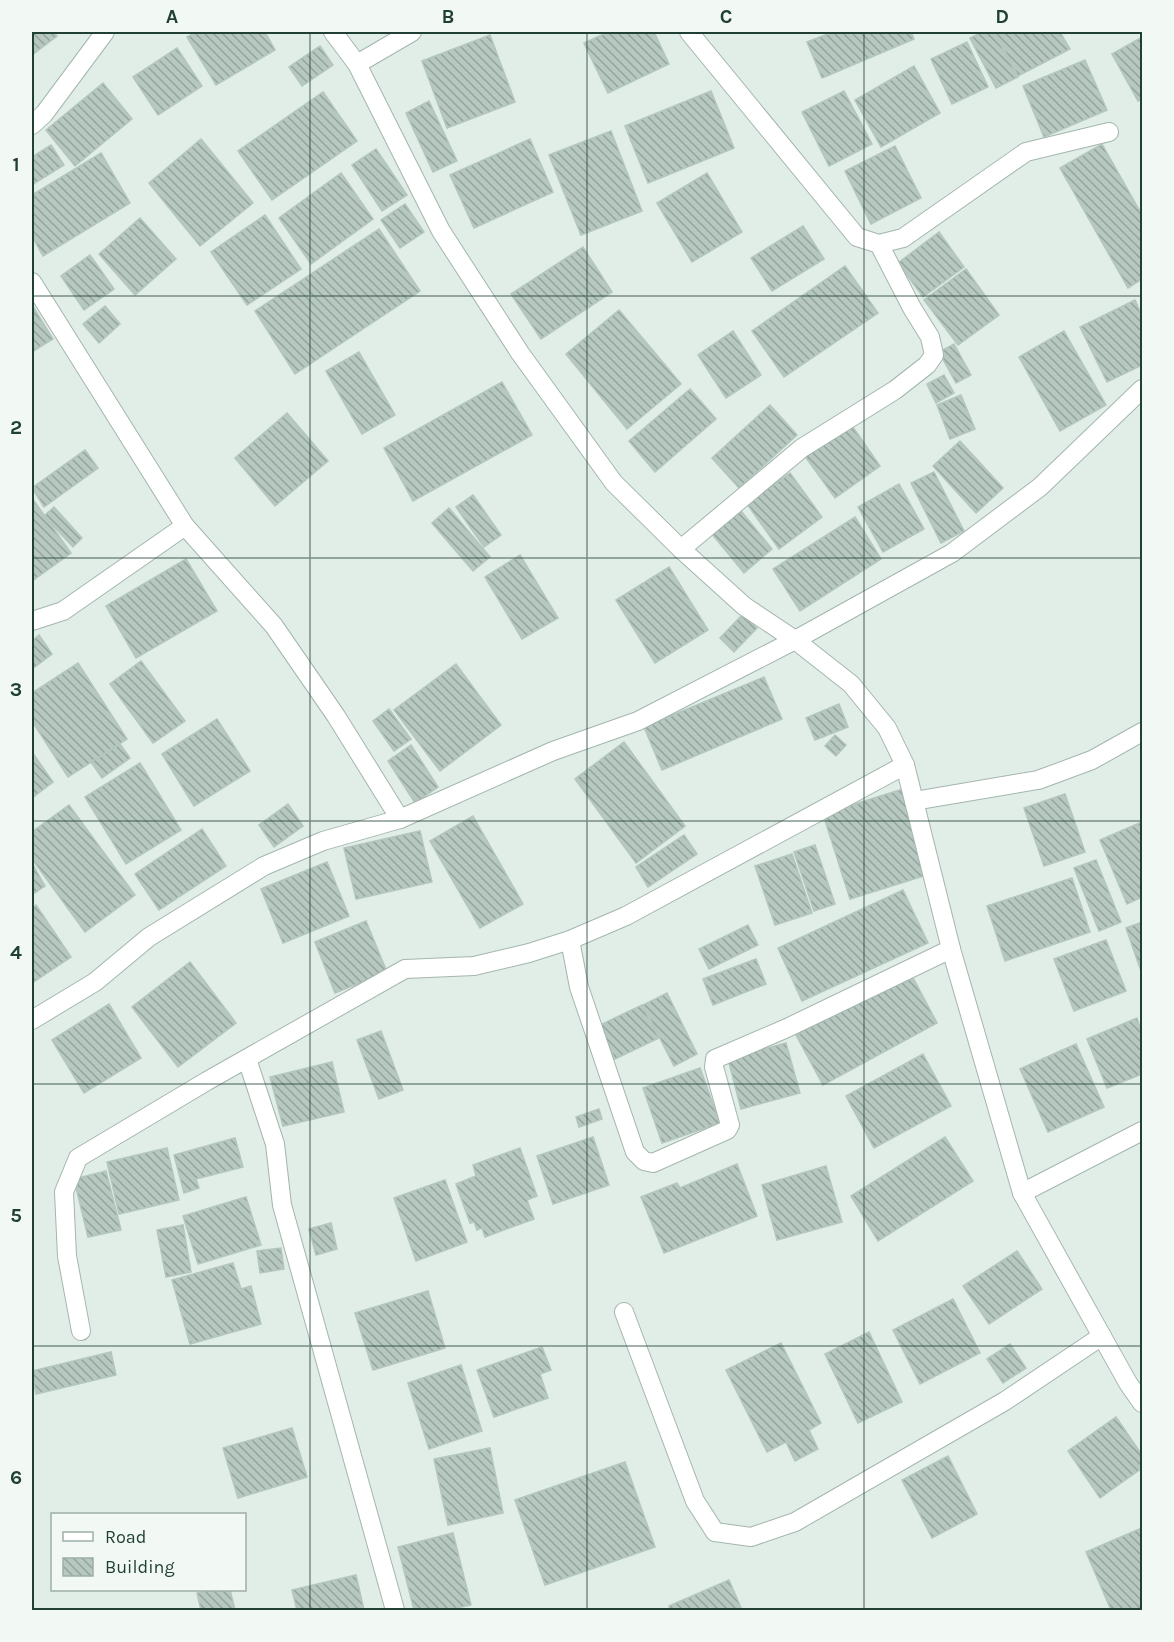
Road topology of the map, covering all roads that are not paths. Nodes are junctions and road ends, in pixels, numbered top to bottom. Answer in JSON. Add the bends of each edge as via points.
{"nodes":[{"id":1,"x":105,"y":32,"type":"edge"},
{"id":2,"x":333,"y":32,"type":"edge"},
{"id":3,"x":412,"y":32,"type":"edge"},
{"id":4,"x":689,"y":32,"type":"edge"},
{"id":5,"x":357,"y":64,"type":"junction"},
{"id":6,"x":32,"y":125,"type":"edge"},
{"id":7,"x":1109,"y":132,"type":"dead end"},
{"id":8,"x":879,"y":244,"type":"junction"},
{"id":9,"x":32,"y":282,"type":"edge"},
{"id":10,"x":1143,"y":389,"type":"edge"},
{"id":11,"x":185,"y":526,"type":"junction"},
{"id":12,"x":681,"y":549,"type":"junction"},
{"id":13,"x":32,"y":621,"type":"edge"},
{"id":14,"x":795,"y":640,"type":"junction"},
{"id":15,"x":1143,"y":732,"type":"edge"},
{"id":16,"x":904,"y":765,"type":"junction"},
{"id":17,"x":914,"y":801,"type":"junction"},
{"id":18,"x":400,"y":819,"type":"junction"},
{"id":19,"x":570,"y":940,"type":"junction"},
{"id":20,"x":951,"y":949,"type":"junction"},
{"id":21,"x":32,"y":1020,"type":"edge"},
{"id":22,"x":247,"y":1059,"type":"junction"},
{"id":23,"x":1143,"y":1131,"type":"edge"},
{"id":24,"x":1022,"y":1193,"type":"junction"},
{"id":25,"x":624,"y":1312,"type":"dead end"},
{"id":26,"x":81,"y":1331,"type":"dead end"},
{"id":27,"x":1102,"y":1336,"type":"junction"},
{"id":28,"x":1143,"y":1403,"type":"edge"},
{"id":29,"x":395,"y":1611,"type":"edge"}],
"edges":[{"from":1,"to":6,"type":"street"},
{"from":2,"to":5,"type":"street"},
{"from":3,"to":5,"type":"street"},
{"from":4,"to":8,"type":"street","via":[[857,237]]},
{"from":5,"to":12,"type":"street","via":[[441,231],[520,353],[614,483]]},
{"from":7,"to":8,"type":"street","via":[[1026,152],[903,238]]},
{"from":8,"to":12,"type":"street","via":[[930,337],[934,355],[895,390],[802,447]]},
{"from":9,"to":11,"type":"street"},
{"from":10,"to":14,"type":"street","via":[[1040,487],[952,553]]},
{"from":11,"to":13,"type":"street","via":[[63,611]]},
{"from":11,"to":18,"type":"street","via":[[274,626]]},
{"from":12,"to":14,"type":"street","via":[[744,606]]},
{"from":14,"to":16,"type":"street","via":[[851,684],[887,728]]},
{"from":14,"to":18,"type":"street","via":[[638,721],[553,751]]},
{"from":15,"to":17,"type":"street","via":[[1092,760],[1038,780]]},
{"from":16,"to":17,"type":"street"},
{"from":16,"to":19,"type":"street","via":[[626,916]]},
{"from":17,"to":20,"type":"street"},
{"from":18,"to":21,"type":"street","via":[[323,841],[264,867],[149,938],[95,982]]},
{"from":19,"to":20,"type":"street","via":[[579,987],[635,1152],[653,1163],[727,1130],[730,1125],[715,1059]]},
{"from":19,"to":22,"type":"street","via":[[474,966],[405,969]]},
{"from":20,"to":24,"type":"street"},
{"from":22,"to":26,"type":"street","via":[[78,1158],[64,1192],[67,1256]]},
{"from":22,"to":29,"type":"street","via":[[275,1144],[282,1205]]},
{"from":23,"to":24,"type":"street"},
{"from":24,"to":27,"type":"street"},
{"from":25,"to":27,"type":"street","via":[[694,1501],[715,1532],[751,1537],[795,1522],[1005,1401]]},
{"from":27,"to":28,"type":"street"}]}
